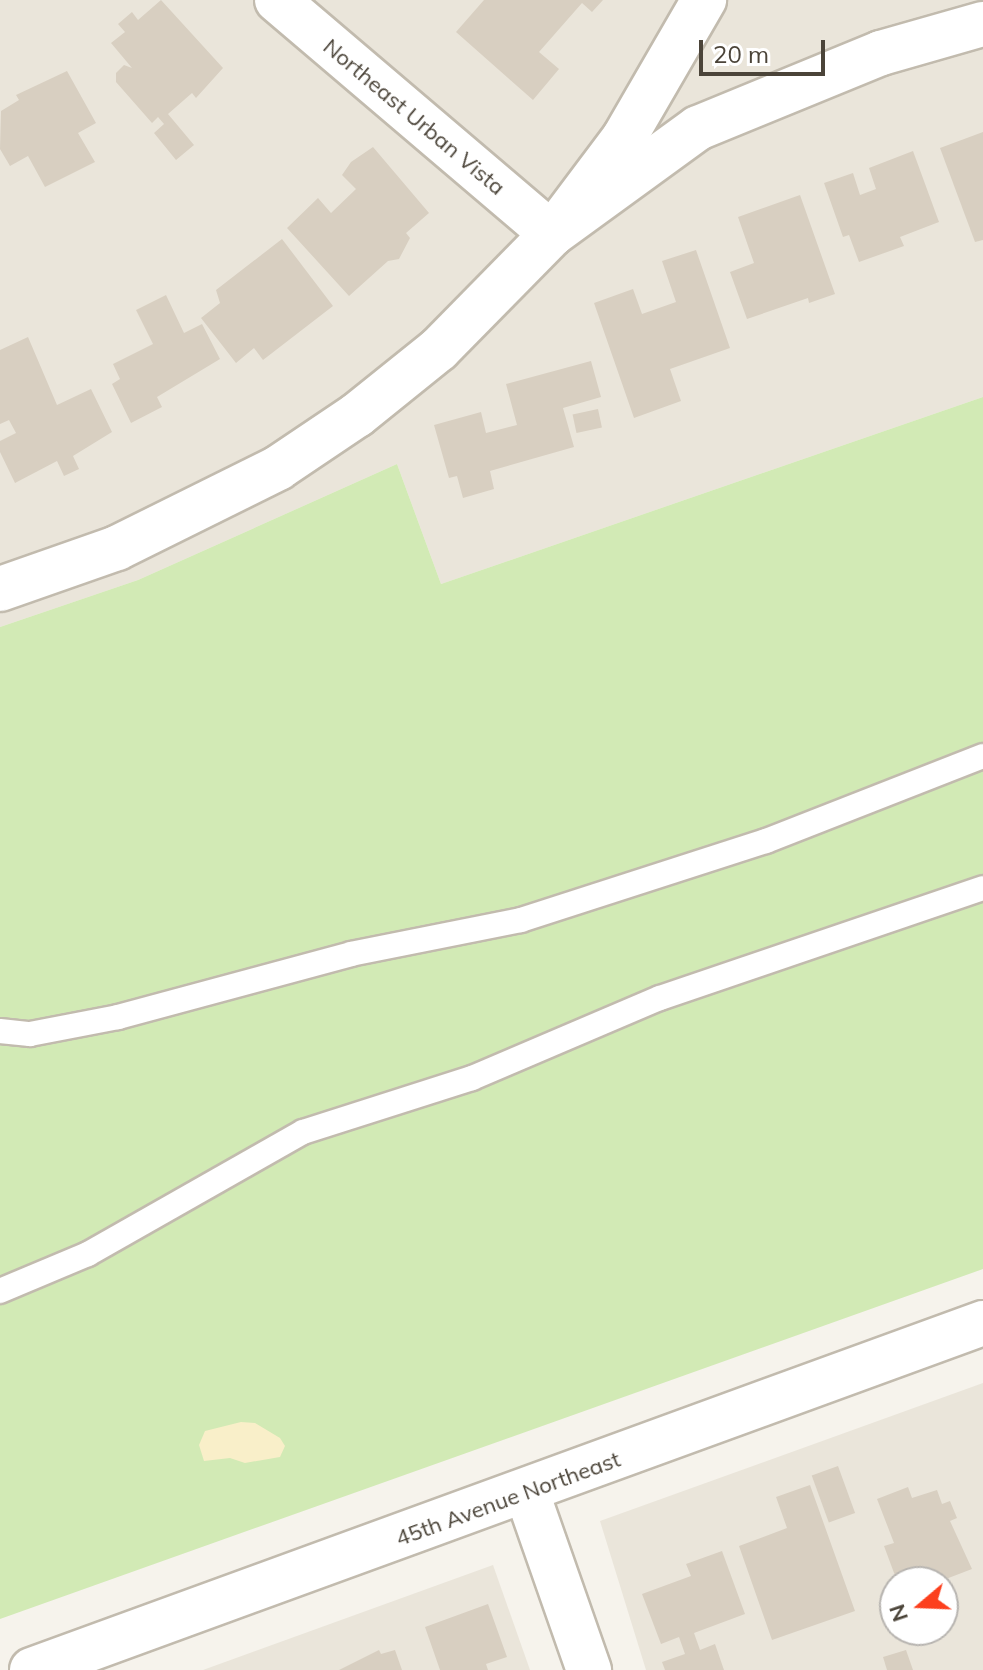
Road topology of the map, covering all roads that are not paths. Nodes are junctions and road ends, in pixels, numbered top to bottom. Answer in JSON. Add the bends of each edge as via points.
{"nodes":[{"id":1,"x":277,"y":0,"type":"edge"},
{"id":2,"x":704,"y":0,"type":"edge"},
{"id":3,"x":983,"y":24,"type":"edge"},
{"id":4,"x":552,"y":234,"type":"junction"},
{"id":5,"x":0,"y":589,"type":"edge"},
{"id":6,"x":983,"y":756,"type":"edge"},
{"id":7,"x":983,"y":888,"type":"edge"},
{"id":8,"x":0,"y":1031,"type":"edge"},
{"id":9,"x":0,"y":1291,"type":"edge"},
{"id":10,"x":983,"y":1323,"type":"edge"},
{"id":11,"x":527,"y":1493,"type":"junction"},
{"id":12,"x":32,"y":1670,"type":"edge"},
{"id":13,"x":589,"y":1670,"type":"edge"}],
"edges":[{"from":1,"to":4,"type":"street","name":"Northeast Urban Vista"},
{"from":2,"to":4,"type":"street","via":[[624,138]]},
{"from":3,"to":4,"type":"street","via":[[881,53],[698,128]]},
{"from":4,"to":5,"type":"street","via":[[439,349],[357,415],[278,468],[117,548]]},
{"from":6,"to":8,"type":"lane","via":[[766,841],[521,920],[351,954],[118,1017],[30,1034]]},
{"from":7,"to":9,"type":"lane","via":[[660,998],[472,1078],[303,1132],[88,1254]]},
{"from":10,"to":11,"type":"street","name":"45th Avenue Northeast"},
{"from":11,"to":12,"type":"street","name":"45th Avenue Northeast"},
{"from":11,"to":13,"type":"street"}]}
